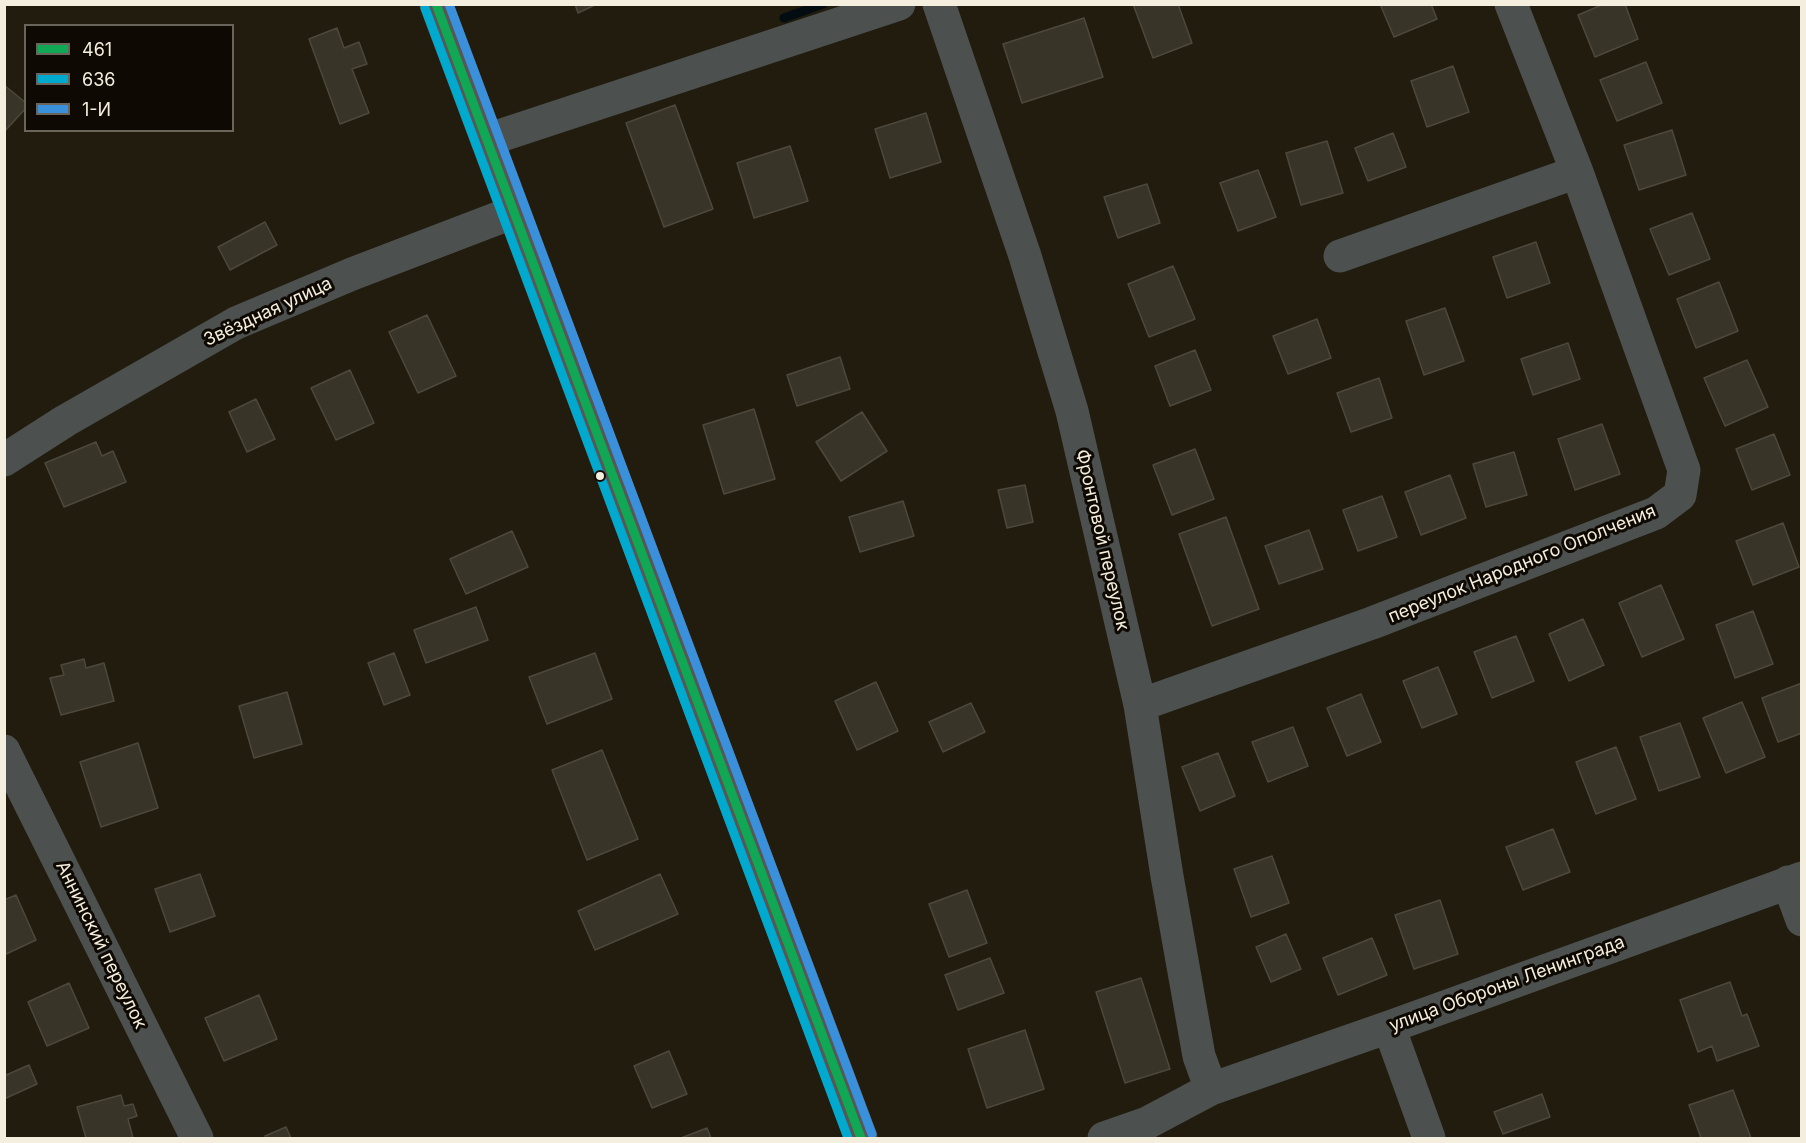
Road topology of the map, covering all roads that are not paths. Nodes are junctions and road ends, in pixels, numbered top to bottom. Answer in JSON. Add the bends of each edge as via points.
{"nodes":[{"id":1,"x":436,"y":4,"type":"edge"},
{"id":2,"x":899,"y":4,"type":"edge"},
{"id":3,"x":939,"y":4,"type":"edge"},
{"id":4,"x":1511,"y":4,"type":"edge"},
{"id":5,"x":487,"y":140,"type":"junction"},
{"id":6,"x":1576,"y":172,"type":"junction"},
{"id":7,"x":514,"y":212,"type":"junction"},
{"id":8,"x":1340,"y":256,"type":"dead end"},
{"id":9,"x":4,"y":460,"type":"edge"},
{"id":10,"x":1140,"y":705,"type":"junction"},
{"id":11,"x":4,"y":751,"type":"edge"},
{"id":12,"x":1795,"y":880,"type":"edge"},
{"id":13,"x":1802,"y":920,"type":"edge"},
{"id":14,"x":1389,"y":1027,"type":"junction"},
{"id":15,"x":1211,"y":1089,"type":"junction"},
{"id":16,"x":197,"y":1138,"type":"edge"},
{"id":17,"x":861,"y":1138,"type":"edge"},
{"id":18,"x":1104,"y":1138,"type":"edge"},
{"id":19,"x":1430,"y":1138,"type":"edge"}],
"edges":[{"from":1,"to":5,"type":"main road"},
{"from":2,"to":5,"type":"street"},
{"from":3,"to":10,"type":"street","name":"Фронтовой переулок","via":[[1025,256],[1072,411]]},
{"from":4,"to":6,"type":"street","name":"переулок Народного Ополчения"},
{"from":5,"to":7,"type":"main road"},
{"from":6,"to":8,"type":"street"},
{"from":6,"to":10,"type":"street","name":"переулок Народного Ополчения","via":[[1684,470],[1680,495],[1656,513],[1394,615]]},
{"from":7,"to":9,"type":"street","name":"Звёздная улица","via":[[236,323]]},
{"from":7,"to":17,"type":"main road"},
{"from":10,"to":15,"type":"street","name":"Фронтовой переулок","via":[[1199,1056]]},
{"from":11,"to":16,"type":"street","name":"Аннинский переулок"},
{"from":12,"to":13,"type":"street"},
{"from":12,"to":14,"type":"street","name":"улица Обороны Ленинграда"},
{"from":14,"to":15,"type":"street","name":"улица Обороны Ленинграда"},
{"from":14,"to":19,"type":"street"},
{"from":15,"to":18,"type":"street","name":"улица Обороны Ленинграда","via":[[1147,1123]]}]}
